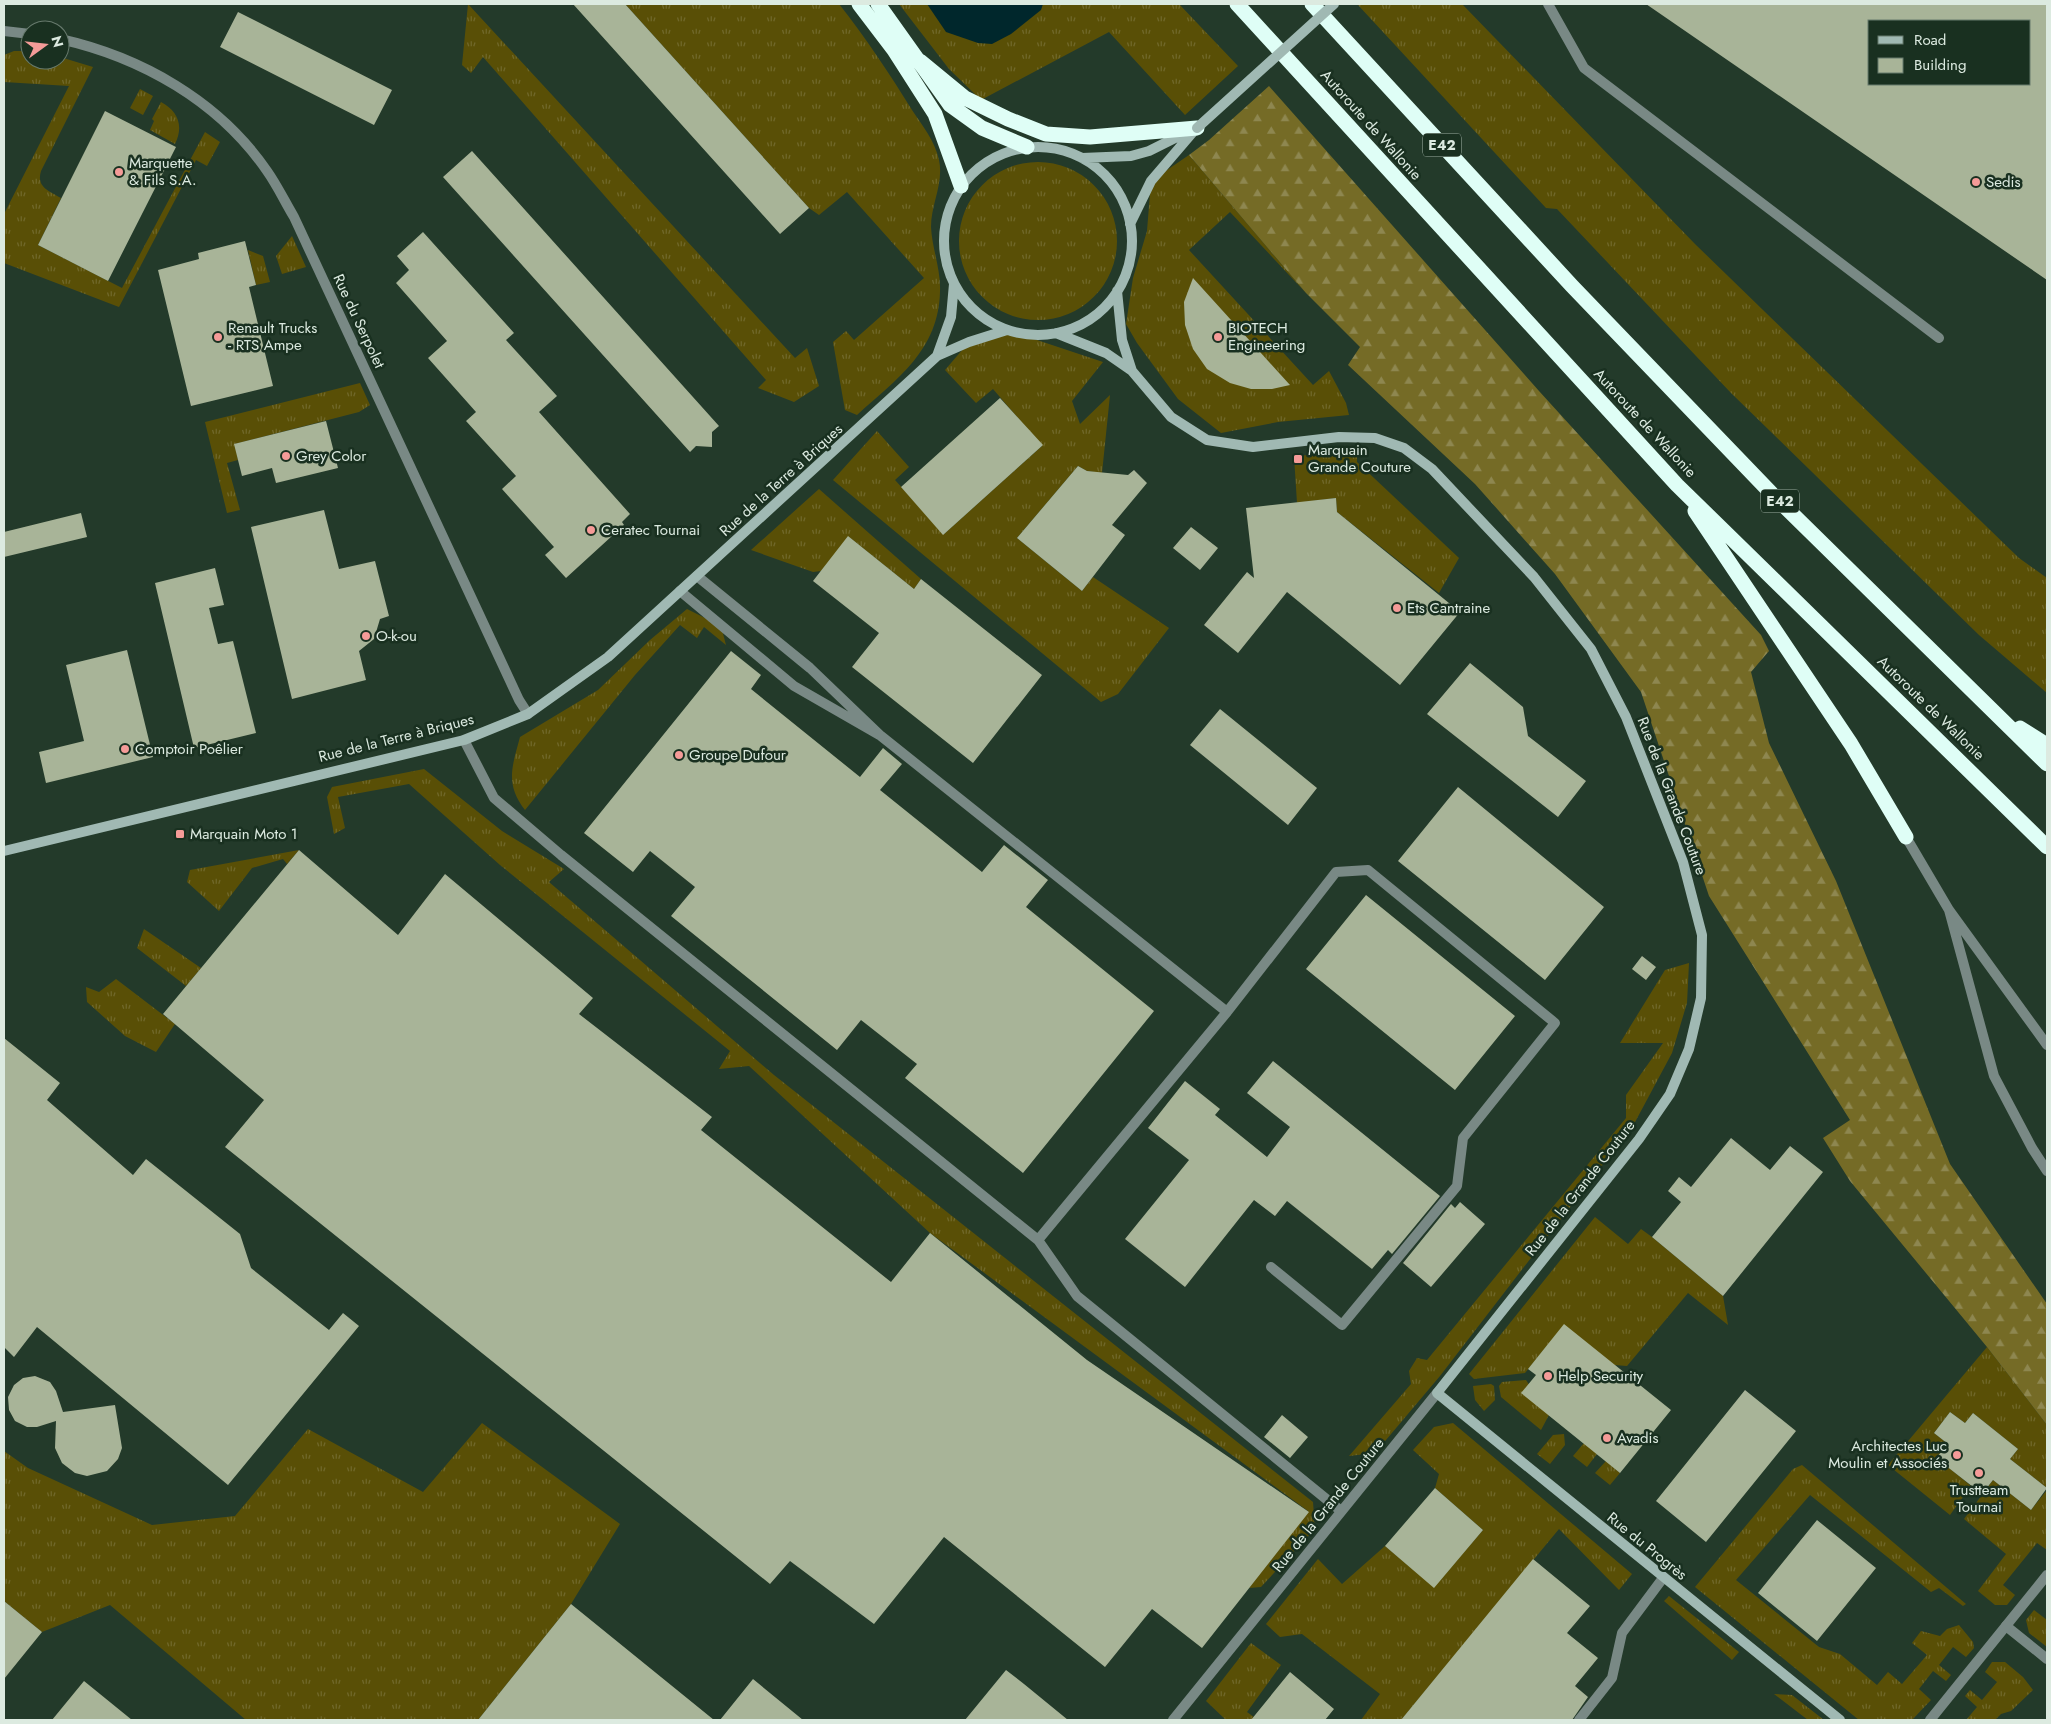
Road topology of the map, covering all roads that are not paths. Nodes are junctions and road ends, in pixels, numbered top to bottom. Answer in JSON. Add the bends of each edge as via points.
{"nodes":[{"id":1,"x":859,"y":4,"type":"edge"},
{"id":2,"x":878,"y":4,"type":"edge"},
{"id":3,"x":1237,"y":4,"type":"edge"},
{"id":4,"x":1312,"y":4,"type":"edge"},
{"id":5,"x":1334,"y":4,"type":"edge"},
{"id":6,"x":1548,"y":4,"type":"edge"},
{"id":7,"x":4,"y":32,"type":"edge"},
{"id":8,"x":20,"y":33,"type":"edge"},
{"id":9,"x":70,"y":42,"type":"edge"},
{"id":10,"x":920,"y":61,"type":"junction"},
{"id":11,"x":1197,"y":128,"type":"junction"},
{"id":12,"x":1027,"y":147,"type":"junction"},
{"id":13,"x":1081,"y":158,"type":"junction"},
{"id":14,"x":961,"y":186,"type":"junction"},
{"id":15,"x":1130,"y":224,"type":"junction"},
{"id":16,"x":954,"y":284,"type":"junction"},
{"id":17,"x":1118,"y":291,"type":"junction"},
{"id":18,"x":1007,"y":330,"type":"junction"},
{"id":19,"x":1056,"y":333,"type":"junction"},
{"id":20,"x":1939,"y":338,"type":"dead end"},
{"id":21,"x":937,"y":356,"type":"junction"},
{"id":22,"x":1132,"y":371,"type":"junction"},
{"id":23,"x":1678,"y":485,"type":"junction"},
{"id":24,"x":697,"y":576,"type":"junction"},
{"id":25,"x":680,"y":591,"type":"junction"},
{"id":26,"x":1994,"y":711,"type":"junction"},
{"id":27,"x":528,"y":714,"type":"junction"},
{"id":28,"x":881,"y":736,"type":"junction"},
{"id":29,"x":464,"y":740,"type":"junction"},
{"id":30,"x":2047,"y":746,"type":"edge"},
{"id":31,"x":2047,"y":764,"type":"edge"},
{"id":32,"x":1906,"y":837,"type":"joint"},
{"id":33,"x":2047,"y":847,"type":"edge"},
{"id":34,"x":4,"y":851,"type":"edge"},
{"id":35,"x":1949,"y":910,"type":"junction"},
{"id":36,"x":1227,"y":1012,"type":"junction"},
{"id":37,"x":2047,"y":1045,"type":"edge"},
{"id":38,"x":2047,"y":1171,"type":"edge"},
{"id":39,"x":1038,"y":1240,"type":"junction"},
{"id":40,"x":1271,"y":1267,"type":"dead end"},
{"id":41,"x":1437,"y":1393,"type":"junction"},
{"id":42,"x":1342,"y":1511,"type":"junction"},
{"id":43,"x":2047,"y":1575,"type":"edge"},
{"id":44,"x":1663,"y":1578,"type":"junction"},
{"id":45,"x":2006,"y":1626,"type":"junction"},
{"id":46,"x":2047,"y":1659,"type":"edge"},
{"id":47,"x":1173,"y":1720,"type":"edge"},
{"id":48,"x":1579,"y":1720,"type":"edge"},
{"id":49,"x":1840,"y":1720,"type":"edge"},
{"id":50,"x":1930,"y":1720,"type":"edge"}],
"edges":[{"from":1,"to":14,"type":"highway","via":[[894,50],[935,114]]},
{"from":2,"to":10,"type":"highway"},
{"from":3,"to":23,"type":"highway","name":"Autoroute de Wallonie"},
{"from":4,"to":26,"type":"highway","number":"E42","via":[[1572,286],[1772,494]]},
{"from":5,"to":11,"type":"main road","bridge":true},
{"from":6,"to":20,"type":"street","via":[[1584,68]]},
{"from":7,"to":8,"type":"street"},
{"from":9,"to":27,"type":"street","name":"Rue du Serpolet","via":[[125,58],[177,85],[226,123],[267,170],[297,223],[518,700]]},
{"from":10,"to":11,"type":"highway","via":[[965,98],[1046,134],[1090,137]]},
{"from":10,"to":12,"type":"highway","via":[[950,105],[982,128]]},
{"from":11,"to":13,"type":"main road","via":[[1132,156]]},
{"from":11,"to":15,"type":"main road","via":[[1150,181]]},
{"from":12,"to":13,"type":"main road","via":[[1055,148]]},
{"from":12,"to":14,"type":"main road","via":[[1002,154],[979,167]]},
{"from":13,"to":15,"type":"main road","via":[[1110,182],[1121,197]]},
{"from":14,"to":16,"type":"main road","via":[[949,209],[944,234],[946,260]]},
{"from":15,"to":17,"type":"main road","via":[[1132,247]]},
{"from":16,"to":18,"type":"main road","via":[[968,304],[986,320]]},
{"from":16,"to":21,"type":"main road","name":"Rue de la Terre à Briques","via":[[950,317]]},
{"from":17,"to":19,"type":"main road","via":[[1101,311],[1080,325]]},
{"from":17,"to":22,"type":"main road","name":"Rue de la Grande Couture","via":[[1122,340]]},
{"from":18,"to":19,"type":"main road","via":[[1031,335]]},
{"from":18,"to":21,"type":"main road","name":"Rue de la Terre à Briques"},
{"from":19,"to":22,"type":"main road","name":"Rue de la Grande Couture","via":[[1106,353]]},
{"from":21,"to":24,"type":"main road","name":"Rue de la Terre à Briques"},
{"from":22,"to":41,"type":"main road","name":"Rue de la Grande Couture","via":[[1171,417],[1207,440],[1253,448],[1338,437],[1375,438],[1404,448],[1432,469],[1534,577],[1591,649],[1626,717],[1683,862],[1702,935],[1701,998],[1689,1049],[1670,1094],[1633,1146]]},
{"from":23,"to":32,"type":"highway","via":[[1852,744]]},
{"from":23,"to":33,"type":"highway","name":"Autoroute de Wallonie"},
{"from":24,"to":25,"type":"main road","name":"Rue de la Terre à Briques"},
{"from":24,"to":28,"type":"street","via":[[810,668]]},
{"from":25,"to":27,"type":"main road","name":"Rue de la Terre à Briques","via":[[602,662]]},
{"from":25,"to":28,"type":"street","via":[[794,686]]},
{"from":26,"to":30,"type":"highway"},
{"from":26,"to":31,"type":"highway","number":"E42"},
{"from":27,"to":29,"type":"main road","name":"Rue de la Terre à Briques"},
{"from":28,"to":36,"type":"street"},
{"from":29,"to":34,"type":"main road","name":"Rue de la Terre à Briques"},
{"from":29,"to":39,"type":"street","via":[[494,798]]},
{"from":32,"to":35,"type":"street"},
{"from":35,"to":37,"type":"street"},
{"from":35,"to":38,"type":"street","via":[[1994,1076]]},
{"from":36,"to":39,"type":"street"},
{"from":36,"to":40,"type":"street","via":[[1336,872],[1368,870],[1555,1023],[1463,1138],[1457,1186],[1342,1325]]},
{"from":39,"to":42,"type":"street","via":[[1077,1296]]},
{"from":41,"to":42,"type":"street","name":"Rue de la Grande Couture"},
{"from":41,"to":44,"type":"main road","name":"Rue du Progrès"},
{"from":42,"to":47,"type":"street","name":"Rue de la Grande Couture"},
{"from":43,"to":45,"type":"street"},
{"from":44,"to":48,"type":"street","via":[[1622,1633],[1612,1678]]},
{"from":44,"to":49,"type":"main road","name":"Rue du Progrès"},
{"from":45,"to":46,"type":"street"},
{"from":45,"to":50,"type":"street"}]}
